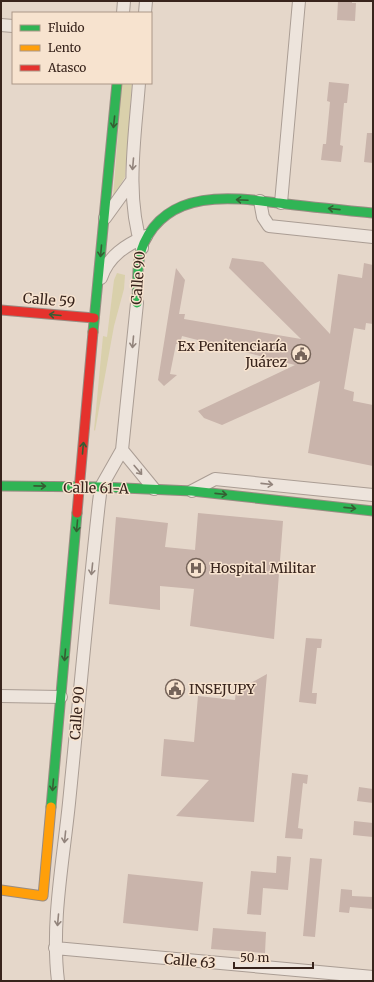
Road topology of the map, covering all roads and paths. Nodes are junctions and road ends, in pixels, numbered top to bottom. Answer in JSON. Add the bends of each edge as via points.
{"nodes":[{"id":1,"x":124,"y":1,"type":"edge"},
{"id":2,"x":146,"y":1,"type":"edge"},
{"id":3,"x":299,"y":1,"type":"edge"},
{"id":4,"x":123,"y":12,"type":"edge"},
{"id":5,"x":145,"y":12,"type":"edge"},
{"id":6,"x":1,"y":25,"type":"edge"},
{"id":7,"x":12,"y":26,"type":"edge"},
{"id":8,"x":117,"y":84,"type":"edge"},
{"id":9,"x":139,"y":84,"type":"edge"},
{"id":10,"x":131,"y":182,"type":"junction"},
{"id":11,"x":260,"y":201,"type":"junction"},
{"id":12,"x":281,"y":203,"type":"junction"},
{"id":13,"x":373,"y":213,"type":"edge"},
{"id":14,"x":104,"y":219,"type":"junction"},
{"id":15,"x":373,"y":237,"type":"edge"},
{"id":16,"x":143,"y":241,"type":"junction"},
{"id":17,"x":97,"y":294,"type":"junction"},
{"id":18,"x":137,"y":303,"type":"joint"},
{"id":19,"x":1,"y":310,"type":"edge"},
{"id":20,"x":94,"y":318,"type":"junction"},
{"id":21,"x":122,"y":450,"type":"junction"},
{"id":22,"x":1,"y":486,"type":"edge"},
{"id":23,"x":79,"y":487,"type":"junction"},
{"id":24,"x":101,"y":487,"type":"junction"},
{"id":25,"x":154,"y":489,"type":"junction"},
{"id":26,"x":192,"y":491,"type":"junction"},
{"id":27,"x":373,"y":495,"type":"edge"},
{"id":28,"x":373,"y":511,"type":"edge"},
{"id":29,"x":1,"y":696,"type":"edge"},
{"id":30,"x":61,"y":697,"type":"junction"},
{"id":31,"x":1,"y":890,"type":"edge"},
{"id":32,"x":55,"y":948,"type":"junction"},
{"id":33,"x":373,"y":977,"type":"edge"},
{"id":34,"x":58,"y":981,"type":"edge"}],
"edges":[{"from":1,"to":4,"type":"street"},
{"from":2,"to":5,"type":"street"},
{"from":3,"to":12,"type":"street"},
{"from":6,"to":7,"type":"street"},
{"from":8,"to":14,"type":"street","name":"Calle 90","one_way":true},
{"from":9,"to":10,"type":"street","name":"Calle 90","one_way":true},
{"from":10,"to":14,"type":"street"},
{"from":10,"to":16,"type":"street","name":"Calle 90","via":[[136,232]]},
{"from":11,"to":12,"type":"street"},
{"from":11,"to":15,"type":"street","via":[[263,217],[269,226]]},
{"from":11,"to":16,"type":"street","one_way":true,"via":[[216,198],[193,203],[164,217]]},
{"from":13,"to":12,"type":"street","one_way":true},
{"from":14,"to":17,"type":"street","name":"Calle 90","one_way":true},
{"from":16,"to":17,"type":"street","via":[[120,251],[111,259]]},
{"from":16,"to":18,"type":"street","name":"Calle 90"},
{"from":17,"to":20,"type":"street","name":"Calle 90"},
{"from":18,"to":21,"type":"street","name":"Calle 90","one_way":true},
{"from":20,"to":19,"type":"street","name":"Calle 59","one_way":true},
{"from":23,"to":20,"type":"street","name":"Calle 90","one_way":true},
{"from":21,"to":24,"type":"street","name":"Calle 90"},
{"from":21,"to":25,"type":"street","one_way":true},
{"from":22,"to":23,"type":"street","name":"Calle 61-A","one_way":true},
{"from":23,"to":24,"type":"street","name":"Calle 61-A"},
{"from":23,"to":30,"type":"street","name":"Calle 90","one_way":true},
{"from":24,"to":25,"type":"street","name":"Calle 61-A"},
{"from":24,"to":32,"type":"street","name":"Calle 90","one_way":true},
{"from":25,"to":26,"type":"street","name":"Calle 61-A"},
{"from":26,"to":27,"type":"street","one_way":true,"via":[[215,479]]},
{"from":26,"to":28,"type":"street","name":"Calle 61-A","one_way":true},
{"from":29,"to":30,"type":"street"},
{"from":30,"to":31,"type":"street","name":"Calle 90","one_way":true,"via":[[43,896]]},
{"from":32,"to":33,"type":"street","name":"Calle 63"},
{"from":32,"to":34,"type":"street","name":"Calle 90"}]}
